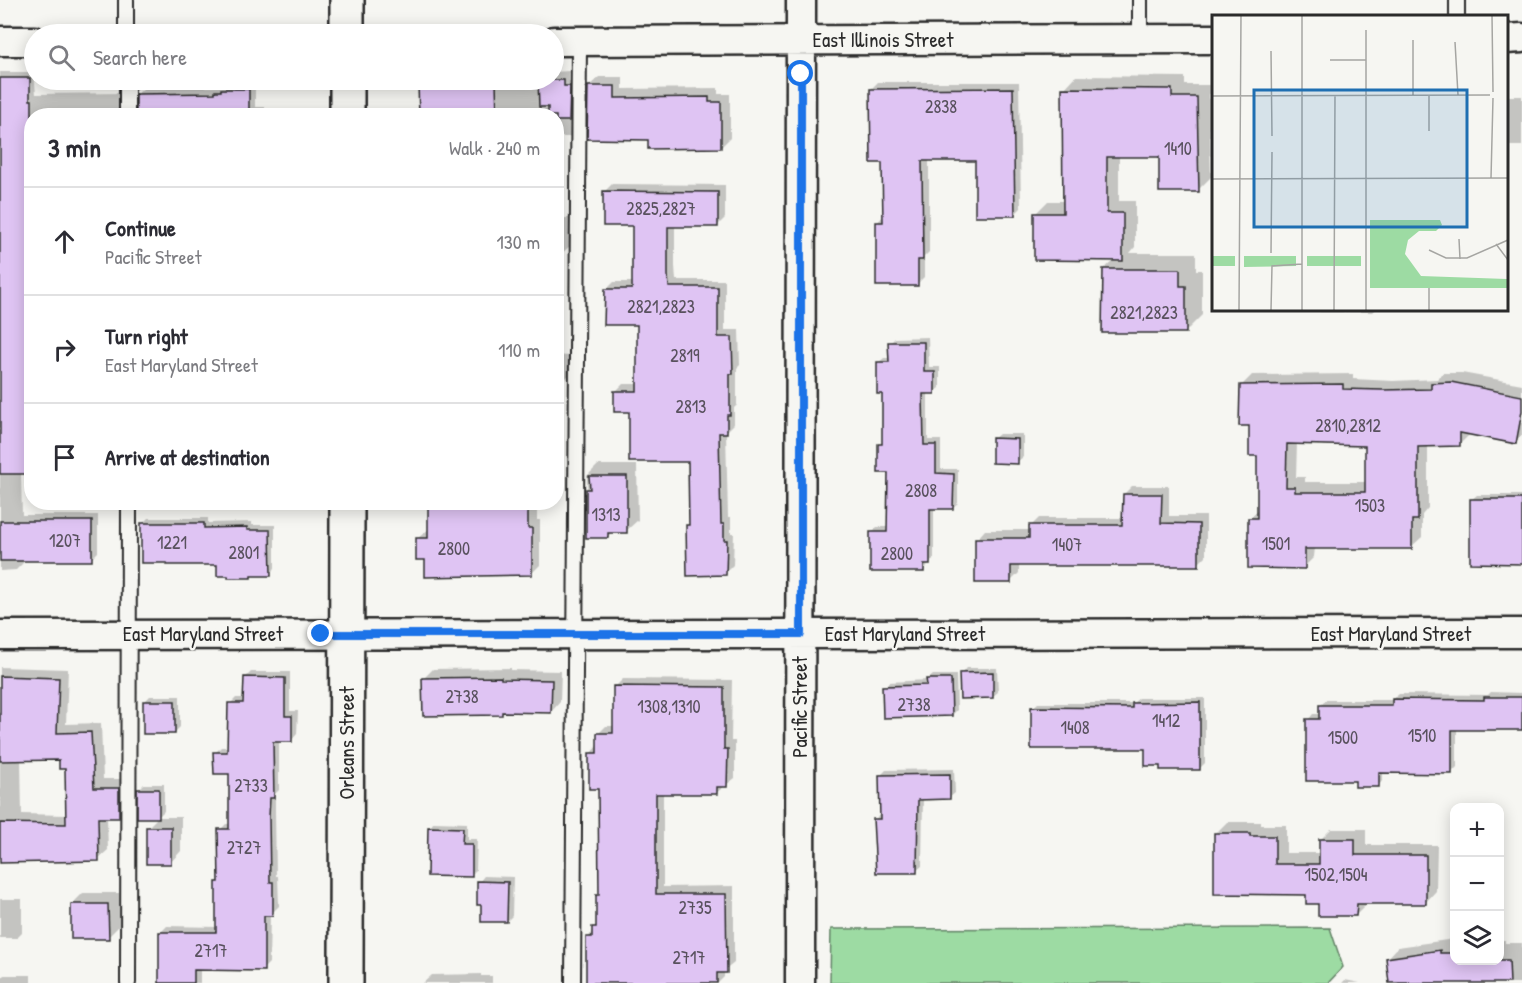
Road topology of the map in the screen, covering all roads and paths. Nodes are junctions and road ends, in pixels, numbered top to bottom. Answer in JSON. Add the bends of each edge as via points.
{"nodes":[{"id":1,"x":126,"y":0,"type":"edge"},
{"id":2,"x":347,"y":0,"type":"edge"},
{"id":3,"x":801,"y":0,"type":"edge"},
{"id":4,"x":1140,"y":0,"type":"edge"},
{"id":5,"x":126,"y":24,"type":"edge"},
{"id":6,"x":347,"y":24,"type":"edge"},
{"id":7,"x":1140,"y":39,"type":"junction"},
{"id":8,"x":1212,"y":39,"type":"edge"},
{"id":9,"x":566,"y":40,"type":"edge"},
{"id":10,"x":801,"y":40,"type":"junction"},
{"id":11,"x":0,"y":41,"type":"edge"},
{"id":12,"x":24,"y":41,"type":"edge"},
{"id":13,"x":127,"y":90,"type":"edge"},
{"id":14,"x":347,"y":90,"type":"edge"},
{"id":15,"x":127,"y":108,"type":"edge"},
{"id":16,"x":347,"y":108,"type":"edge"},
{"id":17,"x":129,"y":510,"type":"edge"},
{"id":18,"x":347,"y":510,"type":"edge"},
{"id":19,"x":1522,"y":633,"type":"edge"},
{"id":20,"x":347,"y":634,"type":"junction"},
{"id":21,"x":575,"y":634,"type":"junction"},
{"id":22,"x":801,"y":634,"type":"junction"},
{"id":23,"x":0,"y":635,"type":"edge"},
{"id":24,"x":129,"y":635,"type":"junction"},
{"id":25,"x":128,"y":983,"type":"edge"},
{"id":26,"x":346,"y":983,"type":"edge"},
{"id":27,"x":573,"y":983,"type":"edge"},
{"id":28,"x":800,"y":983,"type":"edge"}],
"edges":[{"from":1,"to":5,"type":"lane"},
{"from":2,"to":6,"type":"main road"},
{"from":3,"to":10,"type":"street","name":"Pacific Street"},
{"from":4,"to":7,"type":"lane"},
{"from":7,"to":8,"type":"street","name":"East Illinois Street"},
{"from":7,"to":10,"type":"street","name":"East Illinois Street"},
{"from":9,"to":10,"type":"street","name":"East Illinois Street"},
{"from":9,"to":21,"type":"lane"},
{"from":10,"to":22,"type":"street","name":"Pacific Street"},
{"from":11,"to":12,"type":"street"},
{"from":13,"to":15,"type":"lane"},
{"from":14,"to":16,"type":"main road"},
{"from":17,"to":24,"type":"lane"},
{"from":18,"to":20,"type":"main road","name":"Orleans Street"},
{"from":19,"to":22,"type":"street","name":"East Maryland Street"},
{"from":20,"to":21,"type":"street","name":"East Maryland Street"},
{"from":20,"to":24,"type":"street","name":"East Maryland Street"},
{"from":20,"to":26,"type":"main road","name":"Orleans Street"},
{"from":21,"to":22,"type":"street","name":"East Maryland Street"},
{"from":21,"to":27,"type":"lane"},
{"from":22,"to":28,"type":"street","name":"Pacific Street"},
{"from":23,"to":24,"type":"street","name":"East Maryland Street"},
{"from":24,"to":25,"type":"lane"}]}
